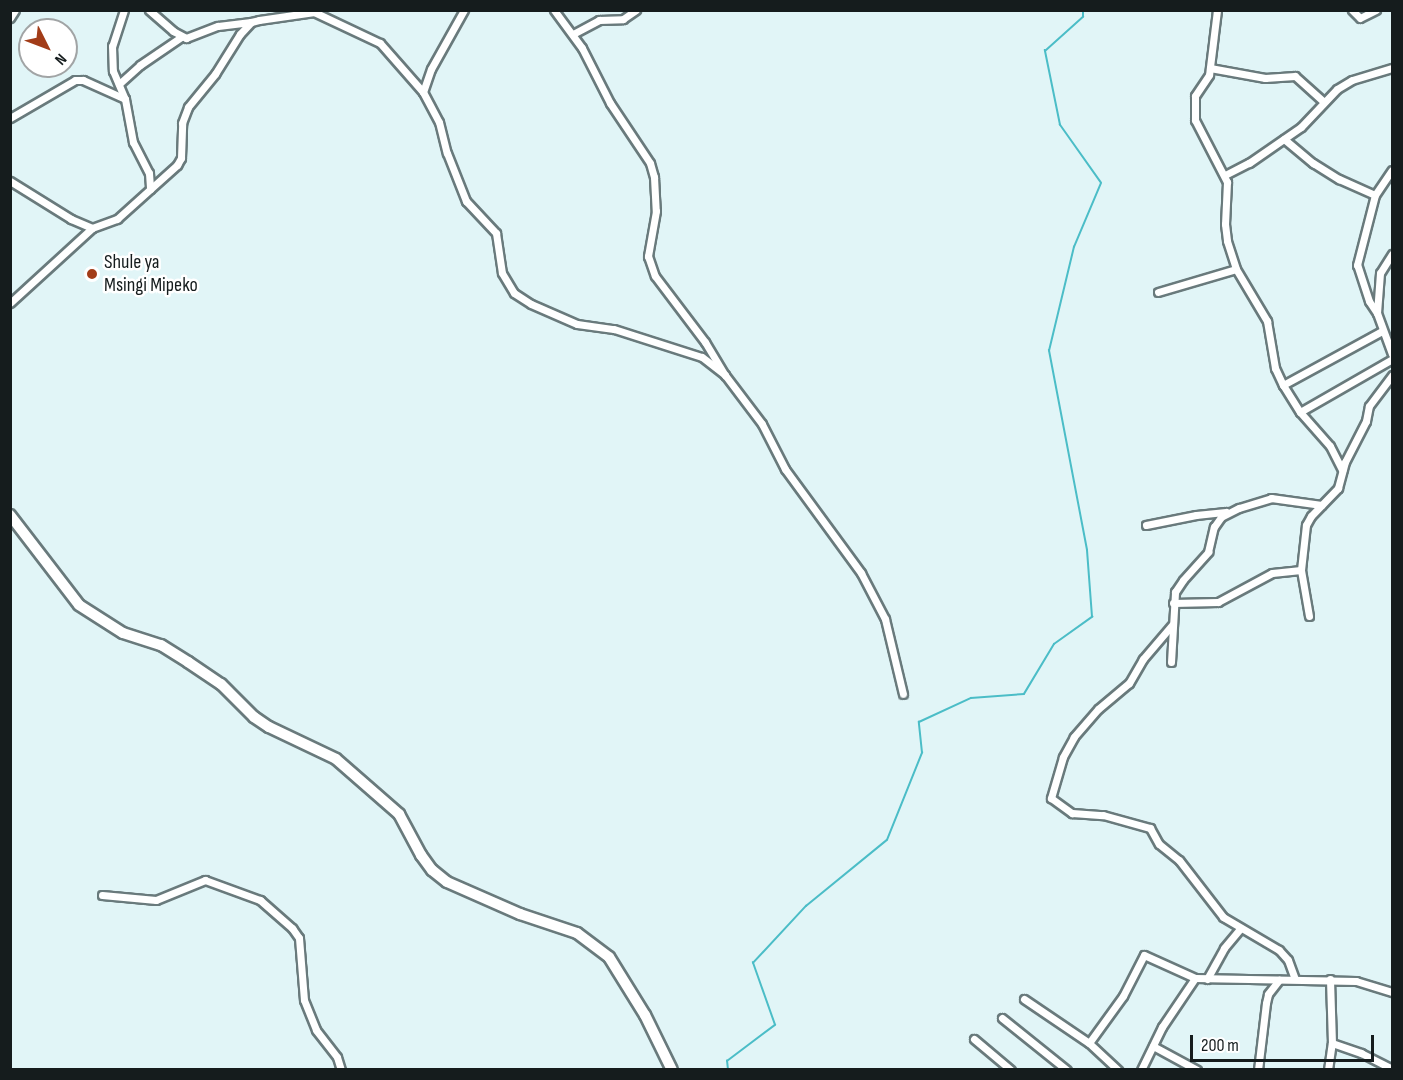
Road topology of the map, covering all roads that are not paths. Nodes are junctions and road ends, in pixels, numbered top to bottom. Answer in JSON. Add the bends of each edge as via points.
{"nodes":[{"id":1,"x":15,"y":10,"type":"edge"},
{"id":2,"x":124,"y":10,"type":"edge"},
{"id":3,"x":149,"y":10,"type":"edge"},
{"id":4,"x":465,"y":10,"type":"edge"},
{"id":5,"x":554,"y":10,"type":"edge"},
{"id":6,"x":636,"y":10,"type":"edge"},
{"id":7,"x":1217,"y":10,"type":"edge"},
{"id":8,"x":1352,"y":10,"type":"edge"},
{"id":9,"x":1376,"y":10,"type":"edge"},
{"id":10,"x":314,"y":11,"type":"edge"},
{"id":11,"x":10,"y":18,"type":"edge"},
{"id":12,"x":251,"y":22,"type":"junction"},
{"id":13,"x":573,"y":34,"type":"junction"},
{"id":14,"x":181,"y":37,"type":"junction"},
{"id":15,"x":1210,"y":68,"type":"junction"},
{"id":16,"x":1392,"y":68,"type":"edge"},
{"id":17,"x":119,"y":84,"type":"junction"},
{"id":18,"x":423,"y":92,"type":"junction"},
{"id":19,"x":125,"y":99,"type":"junction"},
{"id":20,"x":1323,"y":101,"type":"junction"},
{"id":21,"x":10,"y":118,"type":"edge"},
{"id":22,"x":1284,"y":139,"type":"junction"},
{"id":23,"x":1392,"y":170,"type":"edge"},
{"id":24,"x":1225,"y":175,"type":"junction"},
{"id":25,"x":10,"y":181,"type":"edge"},
{"id":26,"x":150,"y":189,"type":"junction"},
{"id":27,"x":1375,"y":195,"type":"junction"},
{"id":28,"x":92,"y":228,"type":"junction"},
{"id":29,"x":1392,"y":254,"type":"edge"},
{"id":30,"x":1236,"y":269,"type":"junction"},
{"id":31,"x":1158,"y":292,"type":"dead end"},
{"id":32,"x":10,"y":303,"type":"edge"},
{"id":33,"x":1377,"y":314,"type":"junction"},
{"id":34,"x":1382,"y":331,"type":"junction"},
{"id":35,"x":1391,"y":343,"type":"edge"},
{"id":36,"x":1392,"y":354,"type":"edge"},
{"id":37,"x":1392,"y":359,"type":"edge"},
{"id":38,"x":725,"y":375,"type":"junction"},
{"id":39,"x":1392,"y":375,"type":"edge"},
{"id":40,"x":1283,"y":384,"type":"junction"},
{"id":41,"x":1300,"y":412,"type":"junction"},
{"id":42,"x":1336,"y":457,"type":"junction"},
{"id":43,"x":1345,"y":462,"type":"junction"},
{"id":44,"x":1342,"y":470,"type":"junction"},
{"id":45,"x":1322,"y":505,"type":"junction"},
{"id":46,"x":1226,"y":512,"type":"junction"},
{"id":47,"x":10,"y":515,"type":"edge"},
{"id":48,"x":1146,"y":525,"type":"dead end"},
{"id":49,"x":1301,"y":570,"type":"junction"},
{"id":50,"x":1173,"y":603,"type":"junction"},
{"id":51,"x":1309,"y":616,"type":"dead end"},
{"id":52,"x":1172,"y":625,"type":"junction"},
{"id":53,"x":1171,"y":662,"type":"dead end"},
{"id":54,"x":903,"y":694,"type":"dead end"},
{"id":55,"x":102,"y":895,"type":"dead end"},
{"id":56,"x":1241,"y":928,"type":"junction"},
{"id":57,"x":1195,"y":978,"type":"junction"},
{"id":58,"x":1207,"y":979,"type":"junction"},
{"id":59,"x":1263,"y":979,"type":"junction"},
{"id":60,"x":1295,"y":979,"type":"junction"},
{"id":61,"x":1330,"y":979,"type":"junction"},
{"id":62,"x":1279,"y":980,"type":"junction"},
{"id":63,"x":1392,"y":992,"type":"edge"},
{"id":64,"x":1268,"y":994,"type":"junction"},
{"id":65,"x":1024,"y":999,"type":"dead end"},
{"id":66,"x":1002,"y":1018,"type":"dead end"},
{"id":67,"x":974,"y":1039,"type":"dead end"},
{"id":68,"x":1089,"y":1043,"type":"junction"},
{"id":69,"x":1332,"y":1043,"type":"junction"},
{"id":70,"x":1153,"y":1046,"type":"junction"},
{"id":71,"x":1392,"y":1069,"type":"edge"},
{"id":72,"x":341,"y":1070,"type":"edge"},
{"id":73,"x":672,"y":1070,"type":"edge"},
{"id":74,"x":1011,"y":1070,"type":"edge"},
{"id":75,"x":1067,"y":1070,"type":"edge"},
{"id":76,"x":1118,"y":1070,"type":"edge"},
{"id":77,"x":1141,"y":1070,"type":"edge"},
{"id":78,"x":1197,"y":1070,"type":"edge"},
{"id":79,"x":1258,"y":1070,"type":"edge"},
{"id":80,"x":1328,"y":1070,"type":"edge"}],
"edges":[{"from":1,"to":11,"type":"street"},
{"from":2,"to":17,"type":"street","via":[[112,46],[112,71]]},
{"from":3,"to":14,"type":"street"},
{"from":4,"to":18,"type":"street","via":[[431,69]]},
{"from":5,"to":13,"type":"street"},
{"from":6,"to":13,"type":"street","via":[[623,19],[599,20]]},
{"from":7,"to":15,"type":"street"},
{"from":8,"to":9,"type":"street","via":[[1360,18]]},
{"from":10,"to":12,"type":"street"},
{"from":10,"to":18,"type":"street","via":[[380,43]]},
{"from":12,"to":14,"type":"street"},
{"from":12,"to":26,"type":"street","via":[[192,101],[182,123],[181,158]]},
{"from":13,"to":38,"type":"street","via":[[610,103],[650,163],[656,211],[648,248],[650,265]]},
{"from":14,"to":17,"type":"street"},
{"from":15,"to":20,"type":"street","via":[[1265,78],[1295,76]]},
{"from":15,"to":24,"type":"street","via":[[1195,96],[1195,120]]},
{"from":16,"to":20,"type":"street","via":[[1352,80]]},
{"from":17,"to":19,"type":"street"},
{"from":18,"to":38,"type":"street","via":[[439,122],[466,201],[496,233],[502,273],[514,292],[531,304],[577,324],[614,329],[702,357]]},
{"from":19,"to":21,"type":"street","via":[[75,80]]},
{"from":19,"to":26,"type":"street","via":[[133,142],[149,173]]},
{"from":20,"to":22,"type":"street","via":[[1308,120]]},
{"from":22,"to":24,"type":"street"},
{"from":22,"to":27,"type":"street","via":[[1339,179]]},
{"from":23,"to":27,"type":"street"},
{"from":24,"to":30,"type":"street","via":[[1227,241]]},
{"from":25,"to":28,"type":"street"},
{"from":26,"to":28,"type":"street","via":[[117,219]]},
{"from":27,"to":33,"type":"street","via":[[1357,265]]},
{"from":28,"to":32,"type":"street"},
{"from":29,"to":33,"type":"street","via":[[1380,273]]},
{"from":30,"to":31,"type":"street"},
{"from":30,"to":40,"type":"street","via":[[1267,321],[1275,368]]},
{"from":33,"to":34,"type":"street"},
{"from":34,"to":35,"type":"street"},
{"from":34,"to":40,"type":"street"},
{"from":35,"to":36,"type":"street"},
{"from":37,"to":41,"type":"street"},
{"from":38,"to":54,"type":"street","via":[[762,424],[785,469],[878,603]]},
{"from":39,"to":43,"type":"street","via":[[1369,406],[1366,421]]},
{"from":40,"to":41,"type":"street"},
{"from":41,"to":42,"type":"street"},
{"from":42,"to":43,"type":"street"},
{"from":42,"to":44,"type":"street"},
{"from":43,"to":44,"type":"street"},
{"from":44,"to":45,"type":"street","via":[[1338,488]]},
{"from":45,"to":46,"type":"street","via":[[1271,498]]},
{"from":45,"to":49,"type":"street","via":[[1306,525]]},
{"from":46,"to":48,"type":"street"},
{"from":46,"to":50,"type":"street","via":[[1214,527],[1208,552],[1183,580]]},
{"from":47,"to":73,"type":"street","via":[[79,605],[123,633],[161,645],[188,662],[221,684],[269,728],[336,759],[399,814],[421,855],[447,882],[520,914],[577,933],[609,957],[645,1014]]},
{"from":49,"to":50,"type":"street","via":[[1272,573],[1218,602]]},
{"from":49,"to":51,"type":"street"},
{"from":50,"to":52,"type":"street"},
{"from":52,"to":53,"type":"street"},
{"from":52,"to":56,"type":"street","via":[[1143,659],[1129,683],[1098,709],[1074,737],[1050,798],[1071,813],[1103,815],[1150,828],[1159,844],[1179,860],[1216,908]]},
{"from":55,"to":72,"type":"street","via":[[156,900],[205,880],[260,900],[296,932],[301,947],[304,1000],[316,1030],[338,1057]]},
{"from":56,"to":58,"type":"street","via":[[1224,948]]},
{"from":56,"to":60,"type":"street","via":[[1279,950],[1288,960]]},
{"from":57,"to":58,"type":"street"},
{"from":57,"to":68,"type":"street","via":[[1144,955],[1122,996]]},
{"from":57,"to":70,"type":"street"},
{"from":58,"to":59,"type":"street"},
{"from":59,"to":62,"type":"street"},
{"from":59,"to":64,"type":"street"},
{"from":60,"to":61,"type":"street"},
{"from":60,"to":62,"type":"street"},
{"from":61,"to":63,"type":"street","via":[[1356,981]]},
{"from":61,"to":69,"type":"street"},
{"from":62,"to":64,"type":"street"},
{"from":64,"to":79,"type":"street"},
{"from":65,"to":68,"type":"street"},
{"from":66,"to":75,"type":"street"},
{"from":67,"to":74,"type":"street"},
{"from":68,"to":76,"type":"street"},
{"from":69,"to":71,"type":"street"},
{"from":69,"to":80,"type":"street"},
{"from":70,"to":77,"type":"street"},
{"from":70,"to":78,"type":"street"}]}
